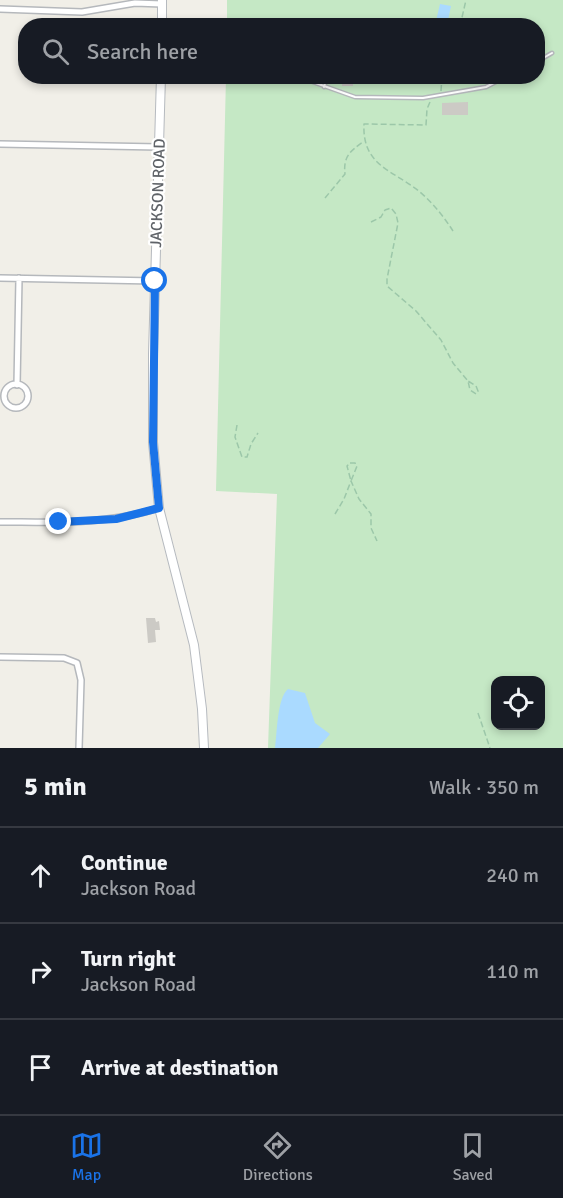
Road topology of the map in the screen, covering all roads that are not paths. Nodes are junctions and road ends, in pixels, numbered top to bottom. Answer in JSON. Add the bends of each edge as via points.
{"nodes":[{"id":1,"x":162,"y":2,"type":"edge"},
{"id":2,"x":0,"y":9,"type":"edge"},
{"id":3,"x":162,"y":18,"type":"edge"},
{"id":4,"x":552,"y":53,"type":"dead end"},
{"id":5,"x":545,"y":57,"type":"edge"},
{"id":6,"x":160,"y":84,"type":"edge"},
{"id":7,"x":317,"y":84,"type":"edge"},
{"id":8,"x":325,"y":84,"type":"edge"},
{"id":9,"x":492,"y":84,"type":"edge"},
{"id":10,"x":324,"y":87,"type":"junction"},
{"id":11,"x":0,"y":144,"type":"edge"},
{"id":12,"x":159,"y":147,"type":"junction"},
{"id":13,"x":0,"y":278,"type":"edge"},
{"id":14,"x":19,"y":278,"type":"junction"},
{"id":15,"x":155,"y":281,"type":"junction"},
{"id":16,"x":17,"y":385,"type":"junction"},
{"id":17,"x":159,"y":508,"type":"junction"},
{"id":18,"x":0,"y":522,"type":"edge"},
{"id":19,"x":0,"y":657,"type":"edge"},
{"id":20,"x":79,"y":748,"type":"edge"},
{"id":21,"x":204,"y":748,"type":"edge"}],
"edges":[{"from":1,"to":2,"type":"street","via":[[82,12]]},
{"from":1,"to":3,"type":"street"},
{"from":4,"to":5,"type":"lane"},
{"from":6,"to":12,"type":"street","name":"JACKSON ROAD"},
{"from":7,"to":10,"type":"lane"},
{"from":8,"to":10,"type":"lane"},
{"from":9,"to":10,"type":"lane","via":[[423,98],[355,97]]},
{"from":11,"to":12,"type":"street"},
{"from":12,"to":15,"type":"street","name":"JACKSON ROAD"},
{"from":13,"to":14,"type":"street"},
{"from":14,"to":15,"type":"street"},
{"from":14,"to":16,"type":"street"},
{"from":15,"to":17,"type":"street","name":"JACKSON ROAD","via":[[153,442]]},
{"from":16,"to":16,"type":"street","via":[[27,395],[26,403],[16,408],[9,406],[4,396],[7,389]]},
{"from":17,"to":18,"type":"street","via":[[96,521]]},
{"from":17,"to":21,"type":"street","name":"JACKSON ROAD","via":[[194,645]]},
{"from":19,"to":20,"type":"street","via":[[64,658],[77,663],[81,680]]}]}
